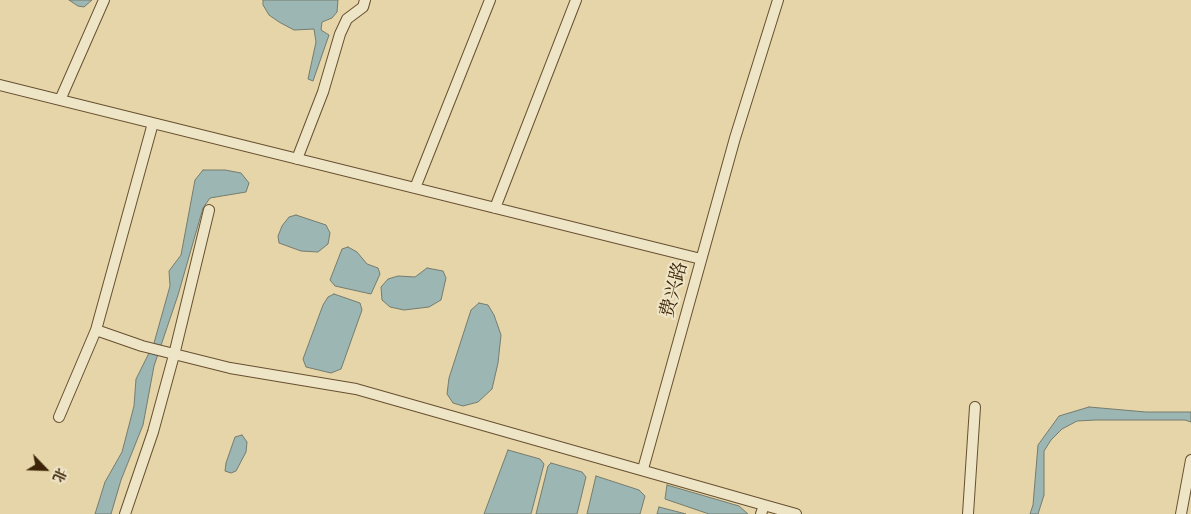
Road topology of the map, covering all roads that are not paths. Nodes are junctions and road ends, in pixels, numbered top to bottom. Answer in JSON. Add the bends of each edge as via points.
{"nodes":[{"id":1,"x":104,"y":0,"type":"edge"},
{"id":2,"x":365,"y":0,"type":"edge"},
{"id":3,"x":490,"y":0,"type":"edge"},
{"id":4,"x":576,"y":0,"type":"edge"},
{"id":5,"x":778,"y":0,"type":"edge"},
{"id":6,"x":0,"y":85,"type":"edge"},
{"id":7,"x":60,"y":100,"type":"junction"},
{"id":8,"x":153,"y":123,"type":"junction"},
{"id":9,"x":297,"y":159,"type":"junction"},
{"id":10,"x":415,"y":188,"type":"junction"},
{"id":11,"x":495,"y":208,"type":"junction"},
{"id":12,"x":209,"y":210,"type":"dead end"},
{"id":13,"x":701,"y":259,"type":"junction"},
{"id":14,"x":96,"y":330,"type":"junction"},
{"id":15,"x":172,"y":354,"type":"junction"},
{"id":16,"x":975,"y":407,"type":"dead end"},
{"id":17,"x":59,"y":417,"type":"dead end"},
{"id":18,"x":1191,"y":460,"type":"edge"},
{"id":19,"x":643,"y":469,"type":"junction"},
{"id":20,"x":765,"y":508,"type":"edge"},
{"id":21,"x":125,"y":514,"type":"edge"},
{"id":22,"x":796,"y":514,"type":"edge"},
{"id":23,"x":968,"y":514,"type":"edge"},
{"id":24,"x":1181,"y":514,"type":"edge"}],
"edges":[{"from":1,"to":7,"type":"street"},
{"from":2,"to":9,"type":"street","via":[[362,7],[347,18],[340,34],[323,92]]},
{"from":3,"to":10,"type":"street"},
{"from":4,"to":11,"type":"street"},
{"from":5,"to":13,"type":"street","name":"费兴路"},
{"from":6,"to":7,"type":"street"},
{"from":7,"to":8,"type":"street"},
{"from":8,"to":9,"type":"street"},
{"from":8,"to":14,"type":"street"},
{"from":9,"to":10,"type":"street"},
{"from":10,"to":11,"type":"street"},
{"from":11,"to":13,"type":"street"},
{"from":12,"to":15,"type":"street"},
{"from":13,"to":19,"type":"street","name":"费兴路"},
{"from":14,"to":15,"type":"street"},
{"from":14,"to":17,"type":"street"},
{"from":15,"to":19,"type":"street","via":[[230,368],[356,389]]},
{"from":15,"to":21,"type":"street","via":[[153,432]]},
{"from":16,"to":23,"type":"street"},
{"from":18,"to":24,"type":"street"},
{"from":19,"to":20,"type":"street"},
{"from":20,"to":22,"type":"street"}]}
